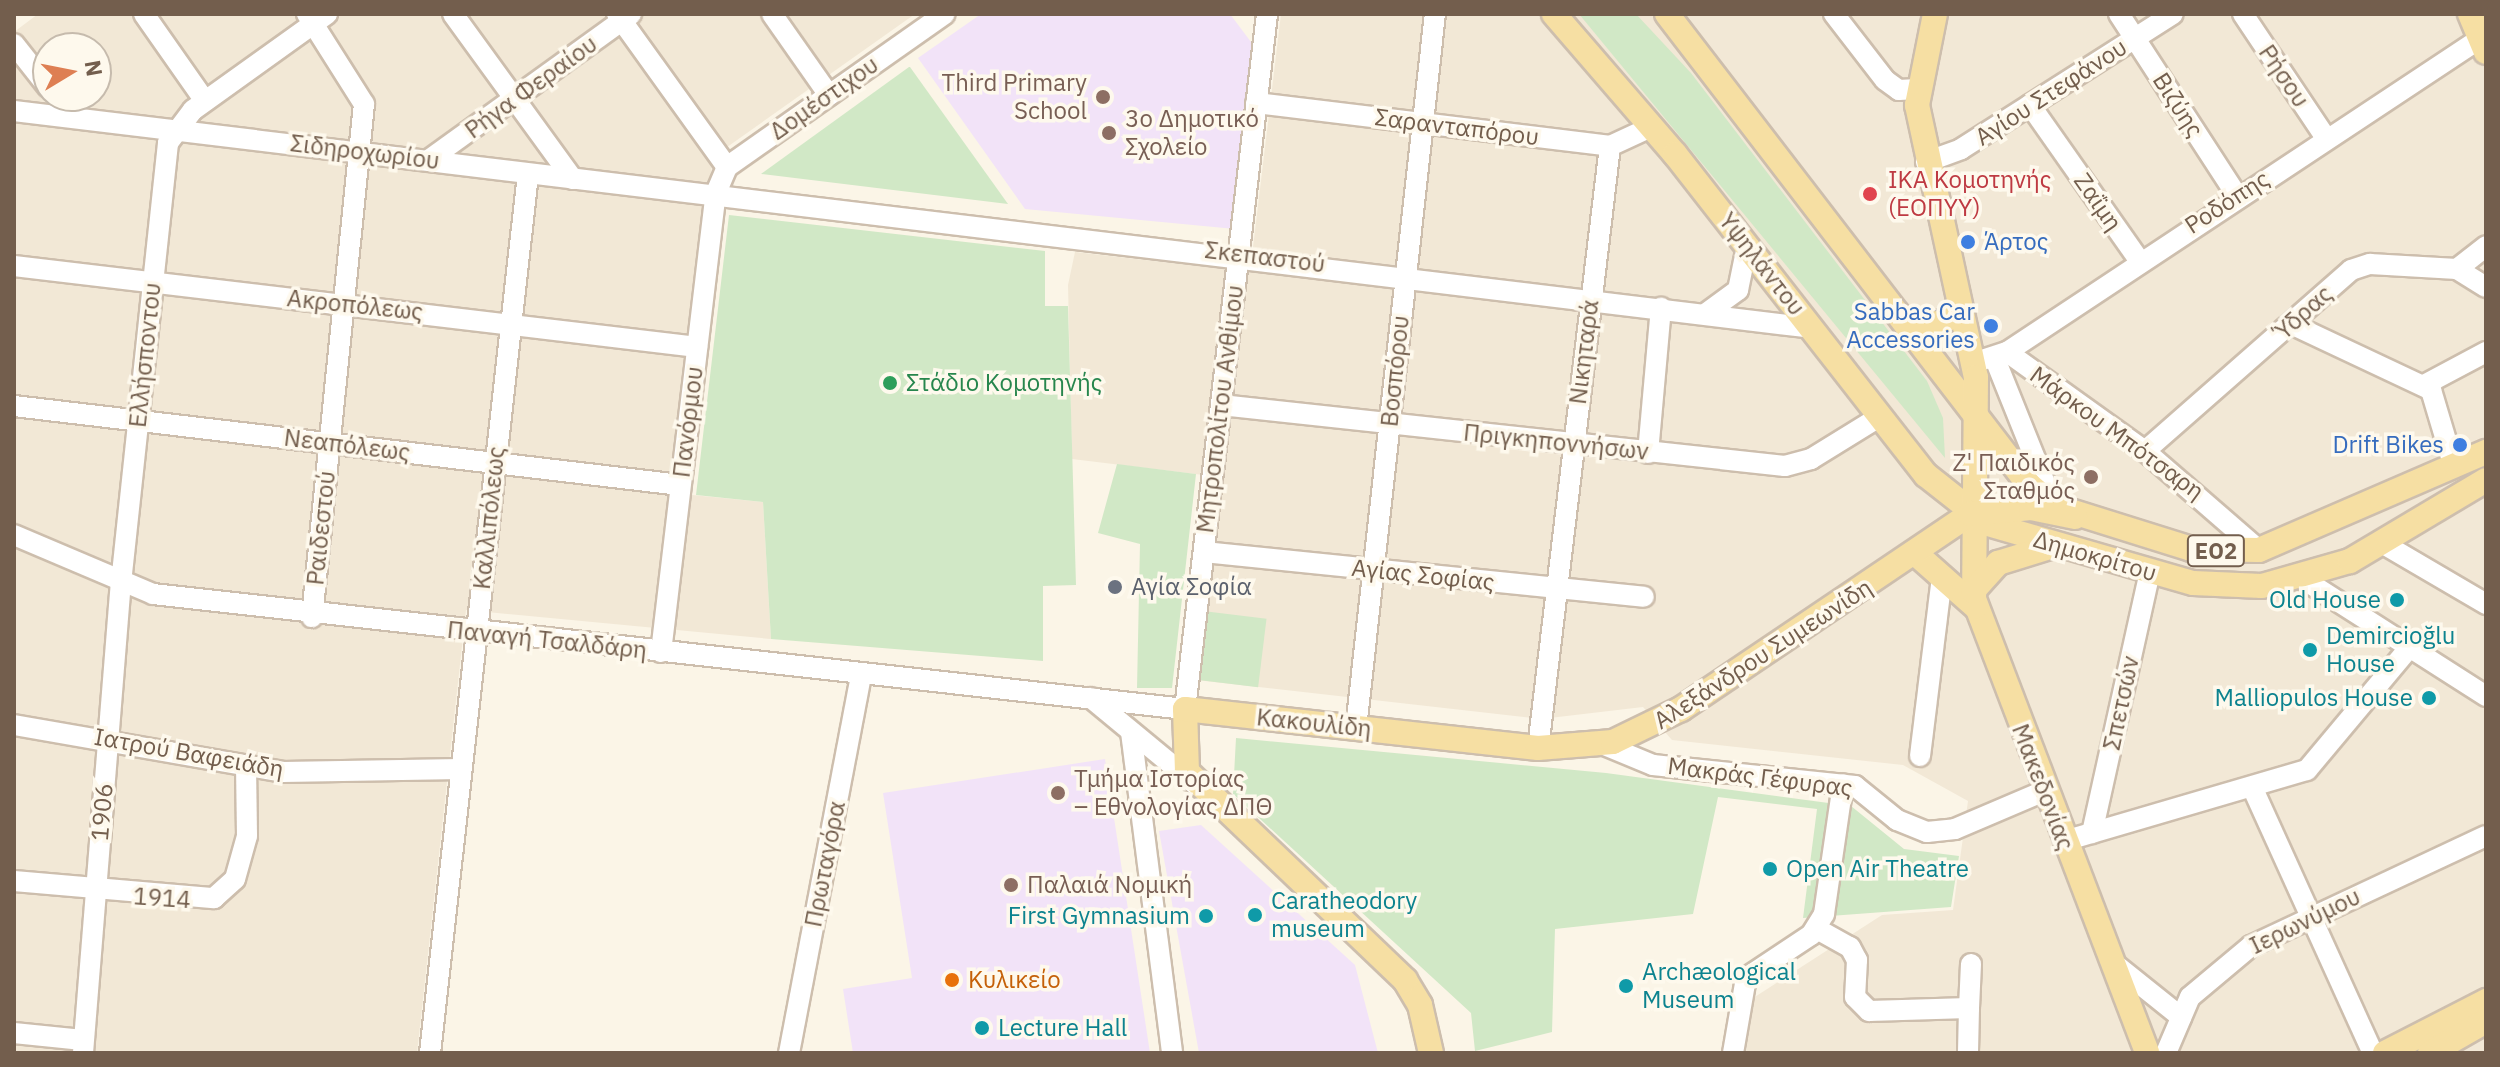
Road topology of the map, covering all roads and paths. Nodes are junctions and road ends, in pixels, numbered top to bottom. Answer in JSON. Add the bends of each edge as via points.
{"nodes":[{"id":1,"x":144,"y":14,"type":"edge"},
{"id":2,"x":453,"y":14,"type":"edge"},
{"id":3,"x":772,"y":14,"type":"edge"},
{"id":4,"x":1267,"y":14,"type":"edge"},
{"id":5,"x":1435,"y":14,"type":"edge"},
{"id":6,"x":1554,"y":14,"type":"edge"},
{"id":7,"x":1667,"y":14,"type":"edge"},
{"id":8,"x":1834,"y":14,"type":"edge"},
{"id":9,"x":1935,"y":14,"type":"edge"},
{"id":10,"x":2119,"y":14,"type":"edge"},
{"id":11,"x":2173,"y":14,"type":"edge"},
{"id":12,"x":2243,"y":14,"type":"edge"},
{"id":13,"x":624,"y":16,"type":"edge"},
{"id":14,"x":316,"y":17,"type":"edge"},
{"id":15,"x":932,"y":18,"type":"edge"},
{"id":16,"x":2478,"y":28,"type":"edge"},
{"id":17,"x":2135,"y":38,"type":"junction"},
{"id":18,"x":14,"y":44,"type":"edge"},
{"id":19,"x":32,"y":67,"type":"edge"},
{"id":20,"x":1917,"y":89,"type":"junction"},
{"id":21,"x":829,"y":95,"type":"junction"},
{"id":22,"x":515,"y":98,"type":"junction"},
{"id":23,"x":205,"y":101,"type":"junction"},
{"id":24,"x":1256,"y":103,"type":"junction"},
{"id":25,"x":2030,"y":105,"type":"junction"},
{"id":26,"x":14,"y":111,"type":"edge"},
{"id":27,"x":68,"y":112,"type":"edge"},
{"id":28,"x":72,"y":117,"type":"junction"},
{"id":29,"x":1423,"y":123,"type":"junction"},
{"id":30,"x":1653,"y":126,"type":"junction"},
{"id":31,"x":176,"y":128,"type":"junction"},
{"id":32,"x":2326,"y":138,"type":"junction"},
{"id":33,"x":1610,"y":146,"type":"junction"},
{"id":34,"x":360,"y":153,"type":"junction"},
{"id":35,"x":430,"y":159,"type":"junction"},
{"id":36,"x":1926,"y":162,"type":"junction"},
{"id":37,"x":727,"y":167,"type":"junction"},
{"id":38,"x":528,"y":174,"type":"junction"},
{"id":39,"x":573,"y":179,"type":"junction"},
{"id":40,"x":716,"y":193,"type":"junction"},
{"id":41,"x":2237,"y":196,"type":"junction"},
{"id":42,"x":1747,"y":246,"type":"junction"},
{"id":43,"x":2486,"y":246,"type":"edge"},
{"id":44,"x":1238,"y":254,"type":"junction"},
{"id":45,"x":2139,"y":260,"type":"junction"},
{"id":46,"x":14,"y":266,"type":"edge"},
{"id":47,"x":2457,"y":269,"type":"junction"},
{"id":48,"x":1406,"y":274,"type":"junction"},
{"id":49,"x":152,"y":281,"type":"junction"},
{"id":50,"x":2486,"y":287,"type":"edge"},
{"id":51,"x":1591,"y":298,"type":"junction"},
{"id":52,"x":344,"y":304,"type":"junction"},
{"id":53,"x":1661,"y":308,"type":"junction"},
{"id":54,"x":1961,"y":312,"type":"junction"},
{"id":55,"x":1705,"y":314,"type":"junction"},
{"id":56,"x":1907,"y":319,"type":"junction"},
{"id":57,"x":511,"y":322,"type":"junction"},
{"id":58,"x":2291,"y":324,"type":"junction"},
{"id":59,"x":1812,"y":328,"type":"junction"},
{"id":60,"x":697,"y":347,"type":"junction"},
{"id":61,"x":2486,"y":352,"type":"edge"},
{"id":62,"x":1992,"y":358,"type":"junction"},
{"id":63,"x":2424,"y":385,"type":"junction"},
{"id":64,"x":1221,"y":405,"type":"junction"},
{"id":65,"x":14,"y":406,"type":"edge"},
{"id":66,"x":1976,"y":413,"type":"junction"},
{"id":67,"x":1879,"y":417,"type":"junction"},
{"id":68,"x":138,"y":420,"type":"junction"},
{"id":69,"x":1390,"y":424,"type":"junction"},
{"id":70,"x":329,"y":443,"type":"junction"},
{"id":71,"x":1573,"y":443,"type":"junction"},
{"id":72,"x":2145,"y":451,"type":"junction"},
{"id":73,"x":2486,"y":452,"type":"edge"},
{"id":74,"x":1648,"y":453,"type":"junction"},
{"id":75,"x":495,"y":463,"type":"junction"},
{"id":76,"x":2453,"y":464,"type":"junction"},
{"id":77,"x":2486,"y":480,"type":"edge"},
{"id":78,"x":680,"y":485,"type":"junction"},
{"id":79,"x":2064,"y":511,"type":"junction"},
{"id":80,"x":1970,"y":514,"type":"junction"},
{"id":81,"x":14,"y":535,"type":"edge"},
{"id":82,"x":2382,"y":543,"type":"junction"},
{"id":83,"x":2060,"y":546,"type":"junction"},
{"id":84,"x":2259,"y":550,"type":"junction"},
{"id":85,"x":1204,"y":552,"type":"junction"},
{"id":86,"x":1915,"y":553,"type":"junction"},
{"id":87,"x":1373,"y":570,"type":"junction"},
{"id":88,"x":2150,"y":572,"type":"junction"},
{"id":89,"x":1942,"y":577,"type":"junction"},
{"id":90,"x":2303,"y":579,"type":"junction"},
{"id":91,"x":121,"y":583,"type":"junction"},
{"id":92,"x":1556,"y":589,"type":"junction"},
{"id":93,"x":1644,"y":597,"type":"dead end"},
{"id":94,"x":1974,"y":599,"type":"junction"},
{"id":95,"x":2486,"y":604,"type":"edge"},
{"id":96,"x":312,"y":617,"type":"junction"},
{"id":97,"x":476,"y":634,"type":"junction"},
{"id":98,"x":2409,"y":648,"type":"junction"},
{"id":99,"x":661,"y":652,"type":"junction"},
{"id":100,"x":861,"y":674,"type":"junction"},
{"id":101,"x":2486,"y":696,"type":"edge"},
{"id":102,"x":1091,"y":698,"type":"junction"},
{"id":103,"x":1185,"y":709,"type":"junction"},
{"id":104,"x":14,"y":725,"type":"edge"},
{"id":105,"x":1356,"y":728,"type":"junction"},
{"id":106,"x":1131,"y":732,"type":"junction"},
{"id":107,"x":109,"y":738,"type":"junction"},
{"id":108,"x":1602,"y":744,"type":"junction"},
{"id":109,"x":1538,"y":748,"type":"junction"},
{"id":110,"x":1920,"y":756,"type":"dead end"},
{"id":111,"x":246,"y":766,"type":"junction"},
{"id":112,"x":461,"y":769,"type":"junction"},
{"id":113,"x":1843,"y":784,"type":"junction"},
{"id":114,"x":1200,"y":788,"type":"junction"},
{"id":115,"x":2253,"y":789,"type":"junction"},
{"id":116,"x":2044,"y":791,"type":"junction"},
{"id":117,"x":2092,"y":833,"type":"junction"},
{"id":118,"x":2486,"y":836,"type":"edge"},
{"id":119,"x":2064,"y":841,"type":"junction"},
{"id":120,"x":14,"y":881,"type":"edge"},
{"id":121,"x":94,"y":893,"type":"junction"},
{"id":122,"x":2311,"y":917,"type":"junction"},
{"id":123,"x":1817,"y":929,"type":"junction"},
{"id":124,"x":2111,"y":961,"type":"junction"},
{"id":125,"x":1971,"y":964,"type":"dead end"},
{"id":126,"x":2486,"y":1001,"type":"edge"},
{"id":127,"x":1969,"y":1008,"type":"junction"},
{"id":128,"x":2181,"y":1017,"type":"junction"},
{"id":129,"x":2486,"y":1021,"type":"edge"},
{"id":130,"x":14,"y":1033,"type":"edge"},
{"id":131,"x":83,"y":1047,"type":"edge"},
{"id":132,"x":430,"y":1053,"type":"edge"},
{"id":133,"x":789,"y":1053,"type":"edge"},
{"id":134,"x":1172,"y":1053,"type":"edge"},
{"id":135,"x":1431,"y":1053,"type":"edge"},
{"id":136,"x":1733,"y":1053,"type":"edge"},
{"id":137,"x":1968,"y":1053,"type":"edge"},
{"id":138,"x":2147,"y":1053,"type":"edge"},
{"id":139,"x":2166,"y":1053,"type":"edge"},
{"id":140,"x":2373,"y":1053,"type":"edge"},
{"id":141,"x":2385,"y":1053,"type":"edge"},
{"id":142,"x":2430,"y":1053,"type":"edge"}],
"edges":[{"from":1,"to":23,"type":"street"},
{"from":2,"to":22,"type":"street"},
{"from":3,"to":21,"type":"street"},
{"from":4,"to":24,"type":"street","name":"Μητροπολίτου Ανθίμου"},
{"from":5,"to":29,"type":"street","name":"Βοσπόρου"},
{"from":6,"to":30,"type":"main road","name":"Υψηλάντου","number":"ΕΟ2"},
{"from":7,"to":56,"type":"main road"},
{"from":8,"to":20,"type":"street","via":[[1885,80],[1899,90]]},
{"from":9,"to":20,"type":"main road"},
{"from":10,"to":17,"type":"street","name":"Βιζύης"},
{"from":11,"to":17,"type":"street","name":"Αγίου Στεφάνου"},
{"from":12,"to":32,"type":"street","name":"Ρήσου"},
{"from":13,"to":22,"type":"street","name":"Ρήγα Φεραίου"},
{"from":13,"to":37,"type":"street"},
{"from":14,"to":23,"type":"street"},
{"from":14,"to":34,"type":"street","name":"Ραιδεστού","via":[[361,92]]},
{"from":15,"to":21,"type":"street","name":"Δομέστιχου"},
{"from":16,"to":32,"type":"street","name":"Ροδόπης"},
{"from":17,"to":25,"type":"street","name":"Αγίου Στεφάνου"},
{"from":17,"to":41,"type":"street","name":"Βιζύης"},
{"from":18,"to":19,"type":"street"},
{"from":20,"to":36,"type":"main road"},
{"from":21,"to":37,"type":"street","name":"Δομέστιχου"},
{"from":22,"to":35,"type":"street","name":"Ρήγα Φεραίου"},
{"from":22,"to":39,"type":"street"},
{"from":23,"to":31,"type":"street"},
{"from":24,"to":29,"type":"street","name":"Σαρανταπόρου"},
{"from":24,"to":44,"type":"street","name":"Μητροπολίτου Ανθίμου"},
{"from":25,"to":36,"type":"street","name":"Αγίου Στεφάνου"},
{"from":25,"to":45,"type":"street","name":"Ζαΐμη"},
{"from":26,"to":28,"type":"street","name":"Σιδηροχωρίου"},
{"from":27,"to":28,"type":"street"},
{"from":28,"to":31,"type":"street","name":"Σιδηροχωρίου"},
{"from":29,"to":33,"type":"street","name":"Σαρανταπόρου"},
{"from":29,"to":48,"type":"street","name":"Βοσπόρου"},
{"from":30,"to":33,"type":"street"},
{"from":30,"to":42,"type":"main road","name":"Υψηλάντου","number":"ΕΟ2"},
{"from":31,"to":34,"type":"street","name":"Σιδηροχωρίου"},
{"from":31,"to":49,"type":"street","name":"Ελλήσποντου","via":[[166,152]]},
{"from":32,"to":41,"type":"street","name":"Ροδόπης"},
{"from":33,"to":51,"type":"street","name":"Νικηταρά"},
{"from":34,"to":35,"type":"street","name":"Σιδηροχωρίου"},
{"from":34,"to":52,"type":"street","name":"Ραιδεστού"},
{"from":35,"to":38,"type":"street","name":"Σιδηροχωρίου"},
{"from":36,"to":54,"type":"main road"},
{"from":37,"to":40,"type":"street"},
{"from":38,"to":39,"type":"street","name":"Σιδηροχωρίου"},
{"from":38,"to":57,"type":"street","name":"Καλλιπόλεως"},
{"from":39,"to":40,"type":"street","name":"Σιδηροχωρίου"},
{"from":40,"to":44,"type":"street","name":"Σκεπαστού"},
{"from":40,"to":60,"type":"street","name":"Πανόρμου"},
{"from":41,"to":45,"type":"street","name":"Ροδόπης"},
{"from":42,"to":55,"type":"street","via":[[1738,290]]},
{"from":42,"to":59,"type":"main road","name":"Υψηλάντου","number":"ΕΟ2"},
{"from":43,"to":47,"type":"street"},
{"from":44,"to":48,"type":"street","name":"Σκεπαστού"},
{"from":44,"to":64,"type":"street","name":"Μητροπολίτου Ανθίμου"},
{"from":45,"to":62,"type":"street","name":"Ροδόπης"},
{"from":46,"to":49,"type":"street","name":"Ακροπόλεως"},
{"from":47,"to":50,"type":"street"},
{"from":47,"to":58,"type":"street","name":"Ύδρας","via":[[2357,267]]},
{"from":48,"to":51,"type":"street","name":"Σκεπαστού"},
{"from":48,"to":69,"type":"street","name":"Βοσπόρου"},
{"from":49,"to":52,"type":"street","name":"Ακροπόλεως"},
{"from":49,"to":68,"type":"street","name":"Ελλήσποντου"},
{"from":51,"to":53,"type":"street","name":"Σκεπαστού"},
{"from":51,"to":71,"type":"street","name":"Νικηταρά"},
{"from":52,"to":57,"type":"street","name":"Ακροπόλεως"},
{"from":52,"to":70,"type":"street","name":"Ραιδεστού"},
{"from":53,"to":55,"type":"street","name":"Σκεπαστού"},
{"from":53,"to":74,"type":"street"},
{"from":54,"to":56,"type":"main road","via":[[1938,324]]},
{"from":54,"to":62,"type":"main road"},
{"from":55,"to":59,"type":"street","name":"Σκεπαστού"},
{"from":56,"to":66,"type":"main road"},
{"from":57,"to":60,"type":"street","name":"Ακροπόλεως"},
{"from":57,"to":75,"type":"street","name":"Καλλιπόλεως"},
{"from":58,"to":63,"type":"street"},
{"from":58,"to":72,"type":"street","name":"Ύδρας"},
{"from":59,"to":67,"type":"main road","name":"Υψηλάντου","number":"ΕΟ2"},
{"from":60,"to":78,"type":"street","name":"Πανόρμου"},
{"from":61,"to":63,"type":"street"},
{"from":62,"to":66,"type":"main road"},
{"from":62,"to":72,"type":"street","name":"Μάρκου Μπότσαρη"},
{"from":62,"to":79,"type":"street","name":"Δημοκρίτου"},
{"from":63,"to":76,"type":"street"},
{"from":64,"to":69,"type":"street","name":"Πριγκηποννήσων"},
{"from":64,"to":85,"type":"street","name":"Μητροπολίτου Ανθίμου"},
{"from":65,"to":68,"type":"street","name":"Νεαπόλεως"},
{"from":66,"to":79,"type":"main road","name":"Δημοκρίτου"},
{"from":66,"to":80,"type":"main road"},
{"from":67,"to":74,"type":"street","name":"Πριγκηποννήσων","via":[[1798,465]]},
{"from":67,"to":80,"type":"main road","name":"Υψηλάντου","number":"ΕΟ2"},
{"from":68,"to":70,"type":"street","name":"Νεαπόλεως"},
{"from":68,"to":91,"type":"street","name":"Ελλήσποντου"},
{"from":69,"to":71,"type":"street","name":"Πριγκηποννήσων"},
{"from":69,"to":87,"type":"street","name":"Βοσπόρου"},
{"from":70,"to":75,"type":"street","name":"Νεαπόλεως"},
{"from":70,"to":96,"type":"street","name":"Ραιδεστού"},
{"from":71,"to":74,"type":"street","name":"Πριγκηποννήσων"},
{"from":71,"to":92,"type":"street","name":"Νικηταρά"},
{"from":72,"to":84,"type":"street","name":"Μάρκου Μπότσαρη"},
{"from":73,"to":76,"type":"main road","name":"Δημοκρίτου","number":"ΕΟ2"},
{"from":75,"to":78,"type":"street","name":"Νεαπόλεως"},
{"from":75,"to":97,"type":"street","name":"Καλλιπόλεως"},
{"from":76,"to":84,"type":"main road","name":"Δημοκρίτου","number":"ΕΟ2","via":[[2314,531]]},
{"from":77,"to":82,"type":"main road","name":"Δημοκρίτου","number":"ΕΟ2"},
{"from":78,"to":99,"type":"street","name":"Πανόρμου"},
{"from":79,"to":80,"type":"main road","via":[[2015,508]]},
{"from":79,"to":84,"type":"main road","name":"Δημοκρίτου","number":"ΕΟ2","via":[[2191,549]]},
{"from":80,"to":83,"type":"main road","name":"Δημοκρίτου","number":"ΕΟ2"},
{"from":80,"to":86,"type":"main road","name":"Αλεξάνδρου Συμεωνίδη"},
{"from":80,"to":94,"type":"main road","name":"Μακεδονίας"},
{"from":81,"to":91,"type":"street","name":"Παναγή Τσαλδάρη"},
{"from":82,"to":90,"type":"main road","name":"Δημοκρίτου","number":"ΕΟ2"},
{"from":82,"to":95,"type":"street"},
{"from":83,"to":88,"type":"main road","name":"Δημοκρίτου","number":"ΕΟ2"},
{"from":83,"to":94,"type":"main road","via":[[2010,557]]},
{"from":85,"to":87,"type":"street","name":"Αγίας Σοφίας"},
{"from":85,"to":103,"type":"street","name":"Μητροπολίτου Ανθίμου"},
{"from":86,"to":89,"type":"main road"},
{"from":86,"to":108,"type":"main road","name":"Αλεξάνδρου Συμεωνίδη","via":[[1681,709]]},
{"from":87,"to":92,"type":"street","name":"Αγίας Σοφίας"},
{"from":87,"to":105,"type":"street","name":"Βοσπόρου"},
{"from":88,"to":90,"type":"main road","name":"Δημοκρίτου","number":"ΕΟ2","via":[[2223,586]]},
{"from":88,"to":117,"type":"street","name":"Σπετσών"},
{"from":89,"to":94,"type":"main road"},
{"from":89,"to":110,"type":"street"},
{"from":90,"to":98,"type":"street"},
{"from":91,"to":96,"type":"street","name":"Παναγή Τσαλδάρη"},
{"from":91,"to":107,"type":"street","name":"1906"},
{"from":92,"to":93,"type":"street","name":"Αγίας Σοφίας"},
{"from":92,"to":109,"type":"street","name":"Νικηταρά"},
{"from":94,"to":116,"type":"main road","name":"Μακεδονίας"},
{"from":96,"to":97,"type":"street","name":"Παναγή Τσαλδάρη"},
{"from":97,"to":99,"type":"street","name":"Παναγή Τσαλδάρη"},
{"from":97,"to":112,"type":"street","name":"Καλλιπόλεως"},
{"from":98,"to":101,"type":"street"},
{"from":98,"to":115,"type":"street","via":[[2317,762]]},
{"from":99,"to":100,"type":"street","name":"Παναγή Τσαλδάρη"},
{"from":100,"to":102,"type":"street","name":"Παναγή Τσαλδάρη"},
{"from":100,"to":133,"type":"street","name":"Πρωταγόρα"},
{"from":102,"to":103,"type":"street","name":"Κακουλίδη"},
{"from":102,"to":106,"type":"street"},
{"from":103,"to":105,"type":"main road","name":"Κακουλίδη"},
{"from":103,"to":114,"type":"main road","via":[[1183,759]]},
{"from":104,"to":107,"type":"street","name":"Ιατρού Βαφειάδη"},
{"from":105,"to":109,"type":"main road","name":"Κακουλίδη"},
{"from":106,"to":114,"type":"street"},
{"from":106,"to":134,"type":"street"},
{"from":107,"to":111,"type":"street","name":"Ιατρού Βαφειάδη"},
{"from":107,"to":121,"type":"street","name":"1906"},
{"from":108,"to":109,"type":"main road","name":"Αλεξάνδρου Συμεωνίδη"},
{"from":108,"to":113,"type":"street","name":"Μακράς Γέφυρας","via":[[1653,765]]},
{"from":111,"to":112,"type":"street","name":"Ιατρού Βαφειάδη","via":[[299,773]]},
{"from":111,"to":121,"type":"street","name":"1914","via":[[247,836],[235,879],[222,893],[195,901]]},
{"from":112,"to":132,"type":"street","name":"Καλλιπόλεως"},
{"from":113,"to":116,"type":"street","name":"Μακράς Γέφυρας","via":[[1866,790],[1897,820],[1927,832],[1955,829]]},
{"from":113,"to":123,"type":"street"},
{"from":114,"to":135,"type":"main road","via":[[1405,980],[1420,1005]]},
{"from":115,"to":117,"type":"street"},
{"from":115,"to":122,"type":"street"},
{"from":116,"to":119,"type":"main road","name":"Μακεδονίας"},
{"from":117,"to":119,"type":"street"},
{"from":118,"to":122,"type":"street","name":"Ιερωνύμου"},
{"from":119,"to":124,"type":"main road","name":"Μακεδονίας"},
{"from":120,"to":121,"type":"street","name":"1914"},
{"from":121,"to":131,"type":"street","name":"1906"},
{"from":122,"to":128,"type":"street","name":"Ιερωνύμου","via":[[2210,976]]},
{"from":122,"to":140,"type":"street"},
{"from":123,"to":127,"type":"street","via":[[1850,947],[1857,960],[1855,997],[1869,1011]]},
{"from":123,"to":136,"type":"street","via":[[1746,978]]},
{"from":124,"to":128,"type":"street"},
{"from":124,"to":138,"type":"main road","name":"Μακεδονίας"},
{"from":125,"to":127,"type":"street"},
{"from":126,"to":141,"type":"main road"},
{"from":127,"to":137,"type":"street"},
{"from":128,"to":139,"type":"street","name":"Ιερωνύμου"},
{"from":129,"to":142,"type":"main road"},
{"from":130,"to":131,"type":"street"}]}
